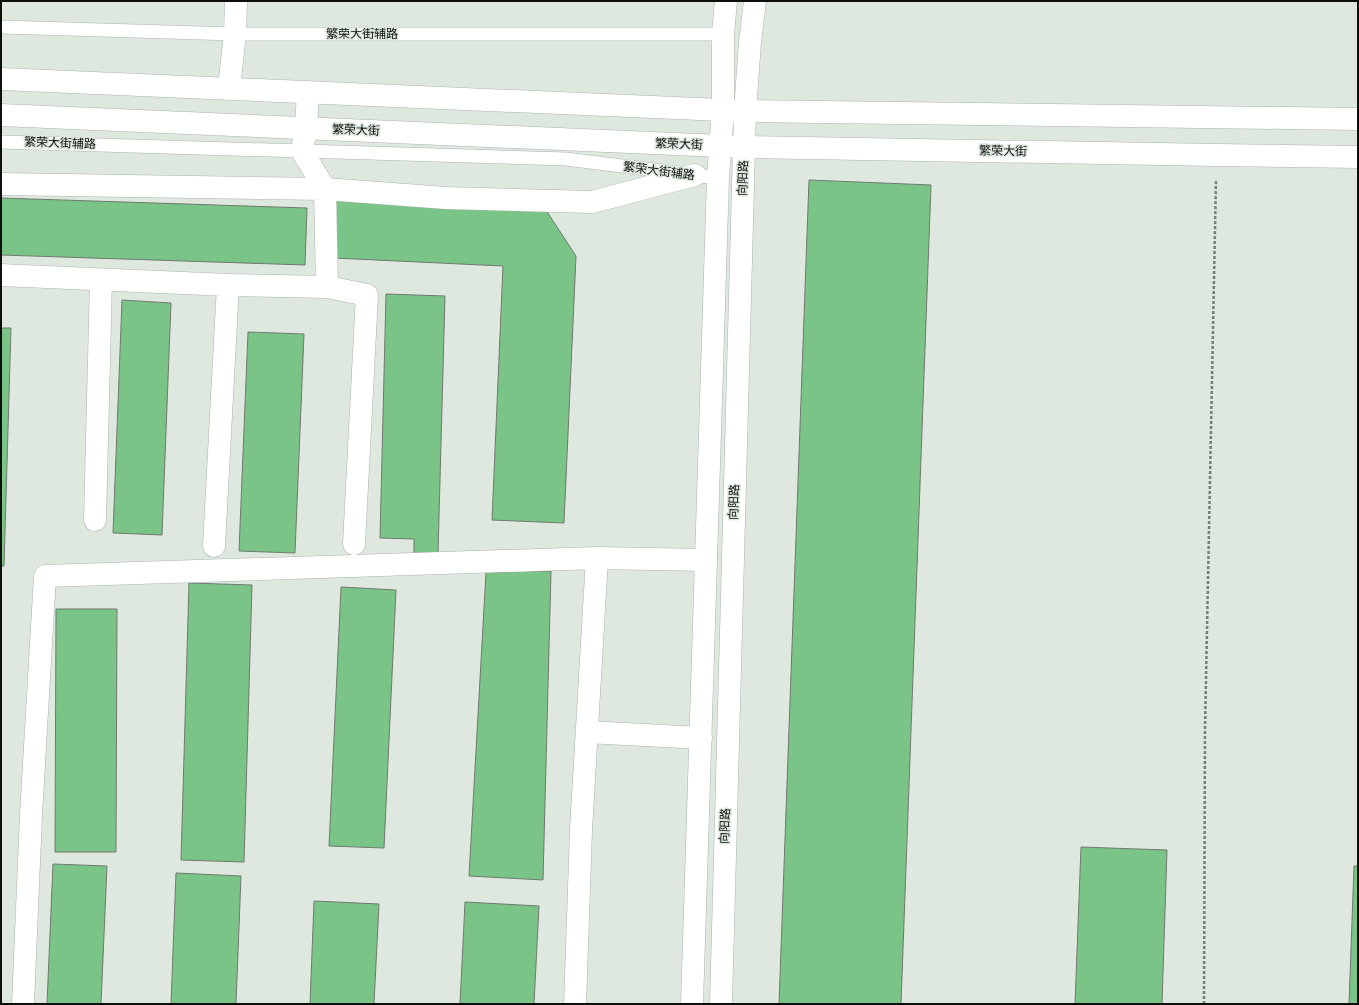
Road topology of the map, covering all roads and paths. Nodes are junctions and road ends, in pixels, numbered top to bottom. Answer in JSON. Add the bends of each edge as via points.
{"nodes":[{"id":1,"x":236,"y":1,"type":"edge"},
{"id":2,"x":726,"y":1,"type":"edge"},
{"id":3,"x":755,"y":1,"type":"edge"},
{"id":4,"x":1,"y":27,"type":"edge"},
{"id":5,"x":235,"y":34,"type":"junction"},
{"id":6,"x":723,"y":34,"type":"junction"},
{"id":7,"x":1,"y":79,"type":"edge"},
{"id":8,"x":229,"y":88,"type":"junction"},
{"id":9,"x":308,"y":93,"type":"junction"},
{"id":10,"x":723,"y":110,"type":"junction"},
{"id":11,"x":745,"y":111,"type":"junction"},
{"id":12,"x":1,"y":115,"type":"edge"},
{"id":13,"x":1358,"y":119,"type":"edge"},
{"id":14,"x":306,"y":128,"type":"junction"},
{"id":15,"x":1,"y":142,"type":"edge"},
{"id":16,"x":720,"y":146,"type":"junction"},
{"id":17,"x":744,"y":147,"type":"junction"},
{"id":18,"x":302,"y":151,"type":"junction"},
{"id":19,"x":1217,"y":155,"type":"junction"},
{"id":20,"x":1358,"y":157,"type":"edge"},
{"id":21,"x":695,"y":175,"type":"junction"},
{"id":22,"x":718,"y":178,"type":"junction"},
{"id":23,"x":1,"y":184,"type":"edge"},
{"id":24,"x":325,"y":189,"type":"junction"},
{"id":25,"x":1,"y":274,"type":"edge"},
{"id":26,"x":101,"y":280,"type":"junction"},
{"id":27,"x":228,"y":285,"type":"junction"},
{"id":28,"x":327,"y":286,"type":"junction"},
{"id":29,"x":95,"y":520,"type":"dead end"},
{"id":30,"x":354,"y":544,"type":"dead end"},
{"id":31,"x":214,"y":546,"type":"dead end"},
{"id":32,"x":597,"y":558,"type":"junction"},
{"id":33,"x":706,"y":560,"type":"junction"},
{"id":34,"x":587,"y":732,"type":"junction"},
{"id":35,"x":701,"y":738,"type":"junction"},
{"id":36,"x":24,"y":1004,"type":"edge"},
{"id":37,"x":574,"y":1004,"type":"edge"},
{"id":38,"x":692,"y":1004,"type":"edge"},
{"id":39,"x":721,"y":1004,"type":"edge"},
{"id":40,"x":1204,"y":1004,"type":"edge"}],
"edges":[{"from":1,"to":5,"type":"main road"},
{"from":2,"to":6,"type":"main road","name":"向阳路"},
{"from":3,"to":11,"type":"main road","name":"向阳路"},
{"from":4,"to":5,"type":"lane","name":"繁荣大街辅路"},
{"from":5,"to":6,"type":"lane","name":"繁荣大街辅路"},
{"from":5,"to":8,"type":"main road"},
{"from":6,"to":10,"type":"main road","name":"向阳路"},
{"from":7,"to":8,"type":"main road"},
{"from":8,"to":9,"type":"main road"},
{"from":9,"to":10,"type":"main road"},
{"from":9,"to":14,"type":"main road"},
{"from":10,"to":11,"type":"main road"},
{"from":10,"to":16,"type":"main road","name":"向阳路"},
{"from":11,"to":13,"type":"main road"},
{"from":11,"to":17,"type":"main road","name":"向阳路"},
{"from":12,"to":14,"type":"main road","name":"繁荣大街"},
{"from":14,"to":16,"type":"main road","name":"繁荣大街"},
{"from":14,"to":18,"type":"main road"},
{"from":15,"to":18,"type":"lane","name":"繁荣大街辅路"},
{"from":16,"to":17,"type":"main road","name":"繁荣大街"},
{"from":16,"to":22,"type":"main road","name":"向阳路"},
{"from":17,"to":19,"type":"main road","name":"繁荣大街"},
{"from":17,"to":39,"type":"main road","name":"向阳路"},
{"from":18,"to":21,"type":"lane","name":"繁荣大街辅路","via":[[566,159]]},
{"from":18,"to":24,"type":"main road"},
{"from":19,"to":20,"type":"main road","name":"繁荣大街"},
{"from":19,"to":40,"type":"path","via":[[1206,722]]},
{"from":21,"to":22,"type":"lane","name":"繁荣大街辅路"},
{"from":21,"to":24,"type":"main road","via":[[592,202],[446,198]]},
{"from":22,"to":33,"type":"main road","name":"向阳路"},
{"from":23,"to":24,"type":"main road"},
{"from":24,"to":28,"type":"main road"},
{"from":25,"to":26,"type":"main road"},
{"from":26,"to":27,"type":"main road"},
{"from":26,"to":29,"type":"main road"},
{"from":27,"to":28,"type":"main road"},
{"from":27,"to":31,"type":"main road"},
{"from":28,"to":30,"type":"main road","via":[[367,294]]},
{"from":32,"to":33,"type":"main road"},
{"from":32,"to":34,"type":"main road"},
{"from":32,"to":36,"type":"main road","via":[[45,576],[31,815]]},
{"from":33,"to":35,"type":"main road","name":"向阳路"},
{"from":34,"to":35,"type":"main road"},
{"from":34,"to":37,"type":"main road"},
{"from":35,"to":38,"type":"main road","name":"向阳路"}]}
